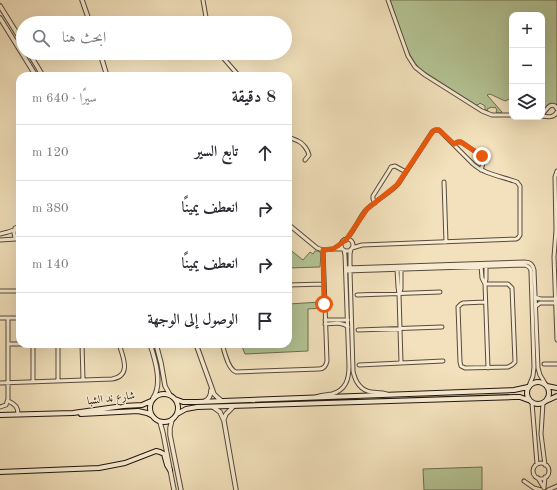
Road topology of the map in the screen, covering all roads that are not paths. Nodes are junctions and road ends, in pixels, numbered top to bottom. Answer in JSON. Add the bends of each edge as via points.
{"nodes":[{"id":1,"x":82,"y":0,"type":"edge"},
{"id":2,"x":203,"y":0,"type":"edge"},
{"id":3,"x":388,"y":0,"type":"edge"},
{"id":4,"x":0,"y":6,"type":"edge"},
{"id":5,"x":88,"y":16,"type":"edge"},
{"id":6,"x":206,"y":16,"type":"edge"},
{"id":7,"x":0,"y":18,"type":"edge"},
{"id":8,"x":1,"y":22,"type":"edge"},
{"id":9,"x":16,"y":32,"type":"edge"},
{"id":10,"x":16,"y":45,"type":"edge"},
{"id":11,"x":26,"y":60,"type":"edge"},
{"id":12,"x":33,"y":60,"type":"edge"},
{"id":13,"x":102,"y":60,"type":"edge"},
{"id":14,"x":225,"y":60,"type":"edge"},
{"id":15,"x":33,"y":72,"type":"edge"},
{"id":16,"x":41,"y":72,"type":"edge"},
{"id":17,"x":106,"y":72,"type":"edge"},
{"id":18,"x":236,"y":72,"type":"edge"},
{"id":19,"x":557,"y":109,"type":"edge"},
{"id":20,"x":545,"y":112,"type":"edge"},
{"id":21,"x":557,"y":112,"type":"edge"},
{"id":22,"x":509,"y":115,"type":"edge"},
{"id":23,"x":545,"y":115,"type":"edge"},
{"id":24,"x":292,"y":139,"type":"edge"},
{"id":25,"x":454,"y":144,"type":"junction"},
{"id":26,"x":305,"y":160,"type":"dead end"},
{"id":27,"x":481,"y":170,"type":"junction"},
{"id":28,"x":557,"y":171,"type":"edge"},
{"id":29,"x":406,"y":172,"type":"junction"},
{"id":30,"x":444,"y":182,"type":"dead end"},
{"id":31,"x":375,"y":203,"type":"junction"},
{"id":32,"x":292,"y":227,"type":"edge"},
{"id":33,"x":14,"y":230,"type":"joint"},
{"id":34,"x":556,"y":230,"type":"edge"},
{"id":35,"x":352,"y":232,"type":"junction"},
{"id":36,"x":0,"y":234,"type":"edge"},
{"id":37,"x":16,"y":237,"type":"edge"},
{"id":38,"x":0,"y":240,"type":"edge"},
{"id":39,"x":16,"y":240,"type":"edge"},
{"id":40,"x":346,"y":240,"type":"junction"},
{"id":41,"x":446,"y":242,"type":"junction"},
{"id":42,"x":342,"y":243,"type":"junction"},
{"id":43,"x":352,"y":243,"type":"junction"},
{"id":44,"x":362,"y":245,"type":"junction"},
{"id":45,"x":333,"y":249,"type":"junction"},
{"id":46,"x":352,"y":249,"type":"junction"},
{"id":47,"x":323,"y":250,"type":"junction"},
{"id":48,"x":343,"y":250,"type":"junction"},
{"id":49,"x":556,"y":253,"type":"edge"},
{"id":50,"x":481,"y":265,"type":"junction"},
{"id":51,"x":486,"y":265,"type":"junction"},
{"id":52,"x":399,"y":268,"type":"junction"},
{"id":53,"x":348,"y":270,"type":"junction"},
{"id":54,"x":324,"y":284,"type":"junction"},
{"id":55,"x":485,"y":284,"type":"junction"},
{"id":56,"x":292,"y":285,"type":"edge"},
{"id":57,"x":0,"y":291,"type":"edge"},
{"id":58,"x":16,"y":291,"type":"edge"},
{"id":59,"x":440,"y":292,"type":"dead end"},
{"id":60,"x":399,"y":294,"type":"junction"},
{"id":61,"x":357,"y":295,"type":"dead end"},
{"id":62,"x":536,"y":297,"type":"junction"},
{"id":63,"x":556,"y":299,"type":"junction"},
{"id":64,"x":485,"y":302,"type":"junction"},
{"id":65,"x":556,"y":303,"type":"junction"},
{"id":66,"x":536,"y":306,"type":"junction"},
{"id":67,"x":0,"y":318,"type":"edge"},
{"id":68,"x":8,"y":318,"type":"junction"},
{"id":69,"x":16,"y":318,"type":"edge"},
{"id":70,"x":348,"y":320,"type":"junction"},
{"id":71,"x":325,"y":322,"type":"junction"},
{"id":72,"x":348,"y":327,"type":"junction"},
{"id":73,"x":442,"y":327,"type":"dead end"},
{"id":74,"x":400,"y":328,"type":"junction"},
{"id":75,"x":358,"y":330,"type":"dead end"},
{"id":76,"x":352,"y":338,"type":"junction"},
{"id":77,"x":557,"y":340,"type":"edge"},
{"id":78,"x":8,"y":344,"type":"junction"},
{"id":79,"x":16,"y":344,"type":"edge"},
{"id":80,"x":33,"y":348,"type":"edge"},
{"id":81,"x":56,"y":348,"type":"edge"},
{"id":82,"x":82,"y":348,"type":"edge"},
{"id":83,"x":120,"y":348,"type":"edge"},
{"id":84,"x":151,"y":348,"type":"edge"},
{"id":85,"x":157,"y":348,"type":"edge"},
{"id":86,"x":197,"y":348,"type":"edge"},
{"id":87,"x":223,"y":348,"type":"edge"},
{"id":88,"x":443,"y":362,"type":"dead end"},
{"id":89,"x":401,"y":363,"type":"junction"},
{"id":90,"x":544,"y":364,"type":"dead end"},
{"id":91,"x":557,"y":364,"type":"edge"},
{"id":92,"x":359,"y":365,"type":"dead end"},
{"id":93,"x":488,"y":368,"type":"junction"},
{"id":94,"x":83,"y":380,"type":"junction"},
{"id":95,"x":58,"y":381,"type":"junction"},
{"id":96,"x":209,"y":381,"type":"junction"},
{"id":97,"x":33,"y":382,"type":"junction"},
{"id":98,"x":0,"y":383,"type":"edge"},
{"id":99,"x":8,"y":383,"type":"junction"},
{"id":100,"x":528,"y":386,"type":"junction"},
{"id":101,"x":546,"y":386,"type":"junction"},
{"id":102,"x":557,"y":388,"type":"edge"},
{"id":103,"x":170,"y":395,"type":"junction"},
{"id":104,"x":388,"y":395,"type":"junction"},
{"id":105,"x":557,"y":396,"type":"edge"},
{"id":106,"x":316,"y":397,"type":"junction"},
{"id":107,"x":175,"y":399,"type":"junction"},
{"id":108,"x":152,"y":400,"type":"junction"},
{"id":109,"x":8,"y":401,"type":"junction"},
{"id":110,"x":205,"y":401,"type":"junction"},
{"id":111,"x":222,"y":401,"type":"junction"},
{"id":112,"x":530,"y":401,"type":"junction"},
{"id":113,"x":545,"y":402,"type":"junction"},
{"id":114,"x":0,"y":407,"type":"edge"},
{"id":115,"x":213,"y":407,"type":"junction"},
{"id":116,"x":233,"y":407,"type":"junction"},
{"id":117,"x":73,"y":413,"type":"junction"},
{"id":118,"x":18,"y":414,"type":"junction"},
{"id":119,"x":177,"y":414,"type":"junction"},
{"id":120,"x":0,"y":415,"type":"edge"},
{"id":121,"x":151,"y":415,"type":"junction"},
{"id":122,"x":172,"y":420,"type":"junction"},
{"id":123,"x":224,"y":420,"type":"junction"},
{"id":124,"x":160,"y":422,"type":"junction"},
{"id":125,"x":537,"y":464,"type":"junction"},
{"id":126,"x":545,"y":465,"type":"junction"},
{"id":127,"x":170,"y":470,"type":"junction"},
{"id":128,"x":0,"y":472,"type":"edge"},
{"id":129,"x":545,"y":477,"type":"junction"},
{"id":130,"x":538,"y":478,"type":"junction"},
{"id":131,"x":524,"y":481,"type":"dead end"},
{"id":132,"x":557,"y":486,"type":"edge"},
{"id":133,"x":542,"y":489,"type":"edge"},
{"id":134,"x":174,"y":490,"type":"edge"},
{"id":135,"x":181,"y":490,"type":"edge"},
{"id":136,"x":236,"y":490,"type":"edge"},
{"id":137,"x":548,"y":490,"type":"edge"}],
"edges":[{"from":1,"to":5,"type":"street"},
{"from":2,"to":6,"type":"street"},
{"from":3,"to":22,"type":"street","via":[[406,52],[418,70],[482,111],[492,115]]},
{"from":4,"to":9,"type":"street"},
{"from":7,"to":8,"type":"street"},
{"from":8,"to":10,"type":"street"},
{"from":11,"to":15,"type":"street"},
{"from":12,"to":16,"type":"street"},
{"from":13,"to":17,"type":"street"},
{"from":14,"to":18,"type":"street"},
{"from":19,"to":20,"type":"street","via":[[551,105]]},
{"from":21,"to":23,"type":"street","via":[[553,116]]},
{"from":24,"to":26,"type":"street","via":[[300,142],[308,151],[309,156]]},
{"from":25,"to":27,"type":"street"},
{"from":25,"to":27,"type":"street","via":[[461,142],[482,156],[484,160]]},
{"from":25,"to":29,"type":"street","via":[[439,130],[433,131]]},
{"from":27,"to":41,"type":"street","via":[[518,184],[519,237],[514,240]]},
{"from":28,"to":34,"type":"street","via":[[554,177]]},
{"from":29,"to":31,"type":"street","via":[[397,185]]},
{"from":29,"to":31,"type":"street","via":[[395,166],[391,167],[373,196]]},
{"from":30,"to":41,"type":"street"},
{"from":31,"to":35,"type":"street","via":[[363,214]]},
{"from":32,"to":47,"type":"street"},
{"from":33,"to":36,"type":"street"},
{"from":33,"to":37,"type":"street"},
{"from":34,"to":49,"type":"street"},
{"from":35,"to":40,"type":"street"},
{"from":35,"to":43,"type":"street"},
{"from":38,"to":39,"type":"street"},
{"from":40,"to":42,"type":"street"},
{"from":40,"to":43,"type":"street"},
{"from":41,"to":44,"type":"street"},
{"from":42,"to":45,"type":"street"},
{"from":42,"to":48,"type":"street"},
{"from":43,"to":44,"type":"street"},
{"from":43,"to":46,"type":"street"},
{"from":44,"to":46,"type":"street"},
{"from":45,"to":47,"type":"street"},
{"from":45,"to":48,"type":"street"},
{"from":46,"to":48,"type":"street"},
{"from":46,"to":53,"type":"street"},
{"from":47,"to":54,"type":"street"},
{"from":48,"to":53,"type":"street"},
{"from":49,"to":63,"type":"street"},
{"from":50,"to":51,"type":"street"},
{"from":50,"to":52,"type":"street"},
{"from":50,"to":55,"type":"street"},
{"from":51,"to":55,"type":"street"},
{"from":51,"to":62,"type":"street","via":[[525,262],[532,264]]},
{"from":51,"to":100,"type":"street","via":[[525,265],[531,270],[534,368]]},
{"from":52,"to":53,"type":"street"},
{"from":52,"to":60,"type":"street"},
{"from":53,"to":70,"type":"street"},
{"from":53,"to":76,"type":"street"},
{"from":54,"to":56,"type":"street"},
{"from":54,"to":71,"type":"street"},
{"from":55,"to":64,"type":"street"},
{"from":55,"to":93,"type":"street","via":[[511,286],[515,362],[508,367]]},
{"from":57,"to":58,"type":"street"},
{"from":59,"to":60,"type":"street"},
{"from":60,"to":61,"type":"street"},
{"from":60,"to":74,"type":"street"},
{"from":62,"to":63,"type":"street"},
{"from":62,"to":66,"type":"street"},
{"from":63,"to":65,"type":"street"},
{"from":64,"to":93,"type":"street"},
{"from":64,"to":93,"type":"street","via":[[463,303],[458,307],[460,362],[464,368]]},
{"from":65,"to":66,"type":"street","via":[[540,303]]},
{"from":65,"to":77,"type":"street"},
{"from":66,"to":101,"type":"street","via":[[538,368]]},
{"from":67,"to":68,"type":"street"},
{"from":68,"to":69,"type":"street"},
{"from":68,"to":78,"type":"street"},
{"from":70,"to":71,"type":"street"},
{"from":70,"to":72,"type":"street"},
{"from":70,"to":76,"type":"street"},
{"from":71,"to":72,"type":"street","via":[[342,323]]},
{"from":71,"to":87,"type":"street","via":[[327,364],[321,369],[234,372],[230,368]]},
{"from":72,"to":106,"type":"street","via":[[348,380],[343,388],[336,392]]},
{"from":73,"to":74,"type":"street"},
{"from":74,"to":75,"type":"street"},
{"from":74,"to":89,"type":"street"},
{"from":76,"to":104,"type":"street","via":[[353,371],[356,381],[367,391]]},
{"from":78,"to":79,"type":"street"},
{"from":78,"to":99,"type":"street"},
{"from":80,"to":97,"type":"street"},
{"from":81,"to":95,"type":"street"},
{"from":82,"to":94,"type":"street"},
{"from":83,"to":94,"type":"street","via":[[125,365],[121,375],[114,379]]},
{"from":84,"to":108,"type":"street","via":[[158,382],[157,392]]},
{"from":85,"to":103,"type":"street","via":[[165,386]]},
{"from":86,"to":96,"type":"street"},
{"from":88,"to":89,"type":"street"},
{"from":89,"to":92,"type":"street"},
{"from":90,"to":91,"type":"street"},
{"from":94,"to":95,"type":"street"},
{"from":95,"to":97,"type":"street"},
{"from":96,"to":110,"type":"street","via":[[211,393]]},
{"from":96,"to":111,"type":"street","via":[[214,394]]},
{"from":97,"to":99,"type":"street"},
{"from":98,"to":99,"type":"street"},
{"from":99,"to":109,"type":"street"},
{"from":100,"to":101,"type":"main road","via":[[540,382]]},
{"from":100,"to":104,"type":"main road","via":[[514,390]]},
{"from":100,"to":112,"type":"main road","via":[[526,395]]},
{"from":101,"to":102,"type":"main road"},
{"from":101,"to":113,"type":"main road","via":[[549,394]]},
{"from":103,"to":107,"type":"main road"},
{"from":103,"to":108,"type":"main road","via":[[161,394]]},
{"from":104,"to":106,"type":"main road"},
{"from":105,"to":113,"type":"main road"},
{"from":106,"to":111,"type":"main road"},
{"from":107,"to":110,"type":"main road","via":[[183,402]]},
{"from":107,"to":119,"type":"main road","via":[[178,406]]},
{"from":108,"to":117,"type":"main road","name":"شارع ند الشبا","via":[[142,405]]},
{"from":108,"to":121,"type":"main road"},
{"from":109,"to":114,"type":"street"},
{"from":109,"to":118,"type":"street","via":[[16,406]]},
{"from":110,"to":111,"type":"main road"},
{"from":112,"to":113,"type":"main road","via":[[538,404]]},
{"from":112,"to":116,"type":"main road","via":[[514,397]]},
{"from":112,"to":125,"type":"street"},
{"from":113,"to":126,"type":"street","via":[[541,434]]},
{"from":115,"to":116,"type":"main road"},
{"from":115,"to":119,"type":"main road","via":[[189,408]]},
{"from":115,"to":123,"type":"street","via":[[220,412]]},
{"from":116,"to":123,"type":"street"},
{"from":117,"to":118,"type":"main road","name":"شارع ند الشبا"},
{"from":117,"to":121,"type":"main road","name":"شارع ند الشبا","via":[[138,411]]},
{"from":118,"to":120,"type":"main road","name":"شارع ند الشبا"},
{"from":119,"to":122,"type":"main road"},
{"from":121,"to":124,"type":"main road"},
{"from":122,"to":124,"type":"main road"},
{"from":122,"to":135,"type":"street","via":[[170,435]]},
{"from":123,"to":136,"type":"street"},
{"from":124,"to":127,"type":"street"},
{"from":125,"to":126,"type":"street"},
{"from":125,"to":130,"type":"street","via":[[533,471]]},
{"from":126,"to":129,"type":"street","via":[[548,472]]},
{"from":127,"to":128,"type":"main road","via":[[164,454],[158,451],[125,463],[99,468]]},
{"from":127,"to":134,"type":"street"},
{"from":129,"to":130,"type":"street"},
{"from":129,"to":133,"type":"street"},
{"from":130,"to":133,"type":"street"},
{"from":131,"to":133,"type":"street","via":[[534,488]]},
{"from":132,"to":137,"type":"street"}]}
